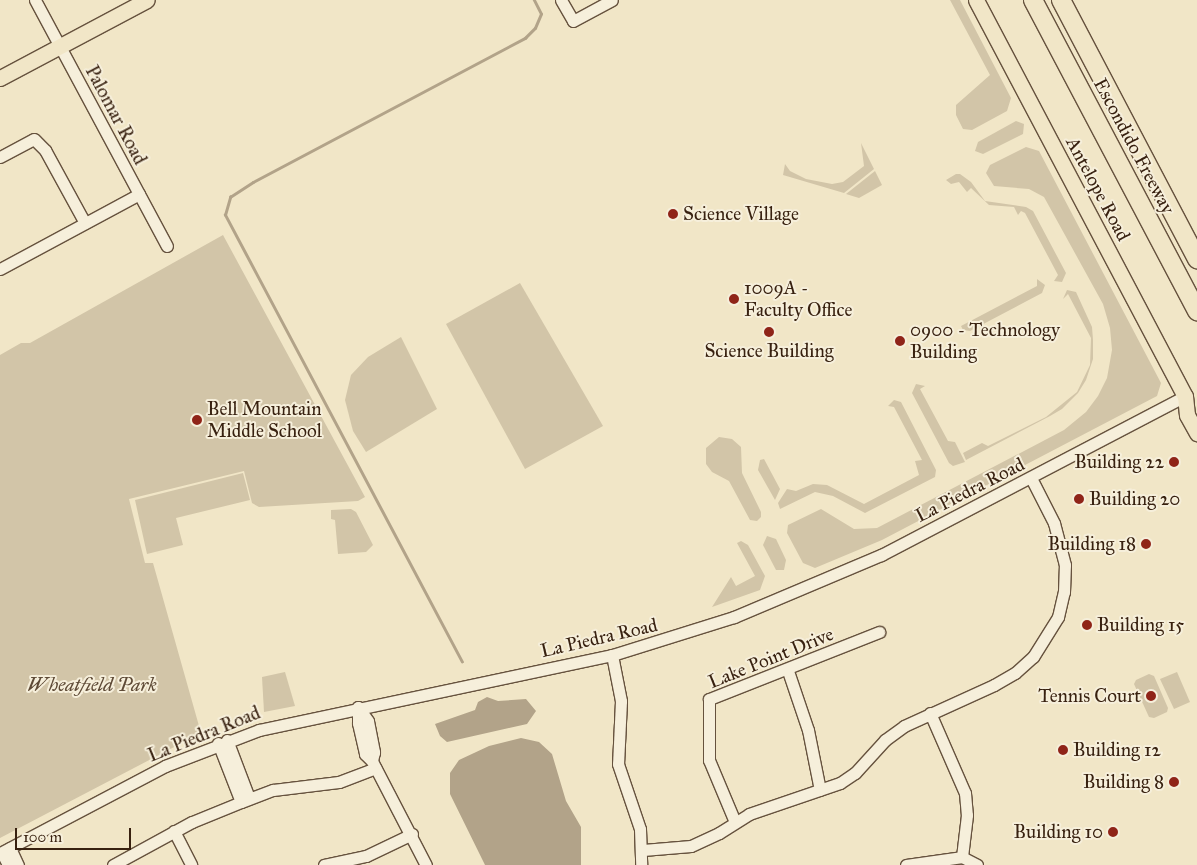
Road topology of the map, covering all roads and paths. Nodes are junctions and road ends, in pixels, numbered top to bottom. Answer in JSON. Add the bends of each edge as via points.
{"nodes":[{"id":1,"x":35,"y":0,"type":"edge"},
{"id":2,"x":147,"y":0,"type":"edge"},
{"id":3,"x":561,"y":0,"type":"edge"},
{"id":4,"x":612,"y":0,"type":"edge"},
{"id":5,"x":976,"y":0,"type":"edge"},
{"id":6,"x":1033,"y":0,"type":"edge"},
{"id":7,"x":1061,"y":0,"type":"edge"},
{"id":8,"x":60,"y":46,"type":"junction"},
{"id":9,"x":0,"y":78,"type":"edge"},
{"id":10,"x":0,"y":157,"type":"edge"},
{"id":11,"x":139,"y":194,"type":"junction"},
{"id":12,"x":85,"y":223,"type":"junction"},
{"id":13,"x":167,"y":246,"type":"dead end"},
{"id":14,"x":1197,"y":259,"type":"edge"},
{"id":15,"x":0,"y":269,"type":"edge"},
{"id":16,"x":1197,"y":311,"type":"edge"},
{"id":17,"x":1185,"y":396,"type":"junction"},
{"id":18,"x":1197,"y":406,"type":"edge"},
{"id":19,"x":1197,"y":433,"type":"edge"},
{"id":20,"x":1031,"y":478,"type":"junction"},
{"id":21,"x":879,"y":632,"type":"dead end"},
{"id":22,"x":612,"y":655,"type":"junction"},
{"id":23,"x":788,"y":671,"type":"junction"},
{"id":24,"x":358,"y":707,"type":"junction"},
{"id":25,"x":930,"y":713,"type":"junction"},
{"id":26,"x":223,"y":742,"type":"junction"},
{"id":27,"x":373,"y":765,"type":"junction"},
{"id":28,"x":820,"y":790,"type":"junction"},
{"id":29,"x":245,"y":800,"type":"junction"},
{"id":30,"x":735,"y":822,"type":"junction"},
{"id":31,"x":174,"y":831,"type":"junction"},
{"id":32,"x":412,"y":834,"type":"junction"},
{"id":33,"x":643,"y":850,"type":"junction"},
{"id":34,"x":4,"y":851,"type":"edge"},
{"id":35,"x":962,"y":857,"type":"junction"},
{"id":36,"x":8,"y":865,"type":"edge"},
{"id":37,"x":18,"y":865,"type":"edge"},
{"id":38,"x":113,"y":865,"type":"edge"},
{"id":39,"x":191,"y":865,"type":"edge"},
{"id":40,"x":324,"y":865,"type":"edge"},
{"id":41,"x":426,"y":865,"type":"edge"},
{"id":42,"x":641,"y":865,"type":"edge"},
{"id":43,"x":906,"y":865,"type":"edge"},
{"id":44,"x":977,"y":865,"type":"edge"}],
"edges":[{"from":1,"to":8,"type":"street","name":"Palomar Road"},
{"from":2,"to":8,"type":"main road"},
{"from":3,"to":4,"type":"street","via":[[572,21]]},
{"from":5,"to":17,"type":"main road","name":"Antelope Road"},
{"from":6,"to":16,"type":"highway","name":"Escondido Freeway"},
{"from":7,"to":14,"type":"highway","name":"Escondido Freeway"},
{"from":8,"to":9,"type":"main road"},
{"from":8,"to":11,"type":"street","name":"Palomar Road"},
{"from":10,"to":12,"type":"street","via":[[34,139],[45,150]]},
{"from":11,"to":12,"type":"street"},
{"from":11,"to":13,"type":"street","name":"Palomar Road"},
{"from":12,"to":15,"type":"street"},
{"from":17,"to":18,"type":"main road","name":"Antelope Road"},
{"from":17,"to":19,"type":"main road","name":"Antelope Road","via":[[1187,415]]},
{"from":17,"to":20,"type":"street","name":"La Piedra Road"},
{"from":20,"to":22,"type":"street","name":"La Piedra Road","via":[[836,577],[693,632]]},
{"from":20,"to":25,"type":"street","via":[[1062,544],[1064,592],[1058,617],[1033,657],[1015,673]]},
{"from":21,"to":23,"type":"street","name":"Lake Point Drive"},
{"from":22,"to":24,"type":"street","name":"La Piedra Road"},
{"from":22,"to":33,"type":"street","via":[[621,701],[618,764],[636,813]]},
{"from":23,"to":28,"type":"street","via":[[808,730]]},
{"from":23,"to":30,"type":"street","name":"Lake Point Drive","via":[[708,699],[709,760]]},
{"from":24,"to":26,"type":"street","name":"La Piedra Road","via":[[292,720]]},
{"from":24,"to":27,"type":"street","via":[[365,754]]},
{"from":25,"to":28,"type":"street","via":[[885,740],[855,773]]},
{"from":25,"to":35,"type":"street","via":[[965,793],[967,815]]},
{"from":26,"to":29,"type":"street"},
{"from":26,"to":34,"type":"street","name":"La Piedra Road","via":[[143,777]]},
{"from":27,"to":29,"type":"street","via":[[339,782],[273,790]]},
{"from":27,"to":32,"type":"street"},
{"from":28,"to":30,"type":"street","via":[[749,814]]},
{"from":29,"to":31,"type":"street"},
{"from":30,"to":33,"type":"street","via":[[719,834],[691,846]]},
{"from":31,"to":38,"type":"street"},
{"from":31,"to":39,"type":"street"},
{"from":32,"to":40,"type":"street","via":[[366,856]]},
{"from":32,"to":41,"type":"street"},
{"from":33,"to":42,"type":"street"},
{"from":34,"to":36,"type":"street"},
{"from":34,"to":37,"type":"street"},
{"from":35,"to":43,"type":"street"},
{"from":35,"to":44,"type":"street"}]}
